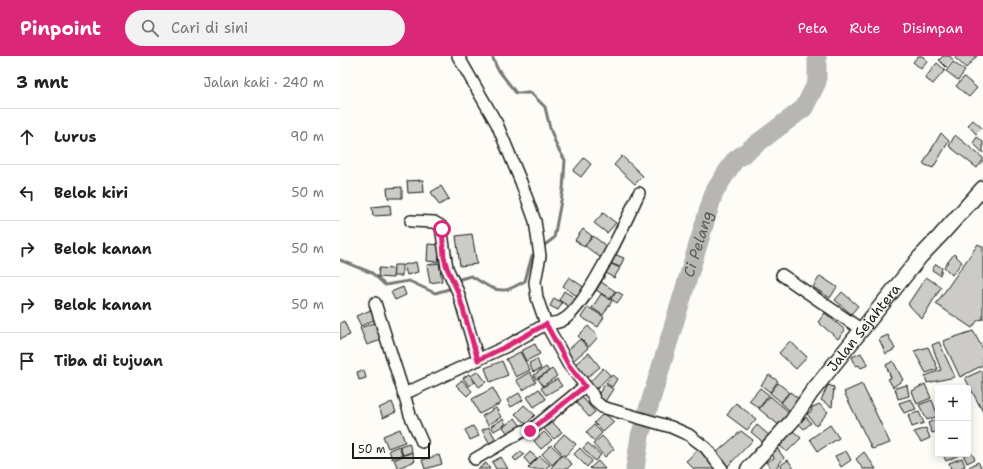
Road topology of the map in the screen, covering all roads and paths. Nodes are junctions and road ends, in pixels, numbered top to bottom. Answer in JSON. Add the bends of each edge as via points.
{"nodes":[{"id":1,"x":458,"y":56,"type":"edge"},
{"id":2,"x":983,"y":188,"type":"edge"},
{"id":3,"x":639,"y":193,"type":"dead end"},
{"id":4,"x":411,"y":221,"type":"dead end"},
{"id":5,"x":782,"y":275,"type":"dead end"},
{"id":6,"x":375,"y":303,"type":"dead end"},
{"id":7,"x":546,"y":324,"type":"junction"},
{"id":8,"x":862,"y":330,"type":"junction"},
{"id":9,"x":478,"y":360,"type":"junction"},
{"id":10,"x":585,"y":386,"type":"junction"},
{"id":11,"x":404,"y":394,"type":"junction"},
{"id":12,"x":422,"y":442,"type":"dead end"},
{"id":13,"x":475,"y":459,"type":"dead end"},
{"id":14,"x":722,"y":469,"type":"edge"},
{"id":15,"x":748,"y":469,"type":"edge"}],
"edges":[{"from":1,"to":7,"type":"street","via":[[497,124],[535,221],[540,256],[535,282],[537,298]]},
{"from":2,"to":8,"type":"street","name":"Jalan Sejahtera","via":[[920,257]]},
{"from":3,"to":7,"type":"street","via":[[603,265],[577,309],[562,321]]},
{"from":4,"to":9,"type":"street","via":[[434,222],[441,226],[447,268],[458,292]]},
{"from":5,"to":8,"type":"street"},
{"from":6,"to":11,"type":"street"},
{"from":7,"to":9,"type":"street"},
{"from":7,"to":10,"type":"street","via":[[568,364]]},
{"from":8,"to":15,"type":"street","name":"Jalan Sejahtera","via":[[811,393],[792,421]]},
{"from":9,"to":11,"type":"street"},
{"from":10,"to":13,"type":"street","via":[[530,431],[523,431]]},
{"from":10,"to":14,"type":"street","via":[[602,407],[671,426],[689,435],[706,448]]},
{"from":11,"to":12,"type":"street"}]}
